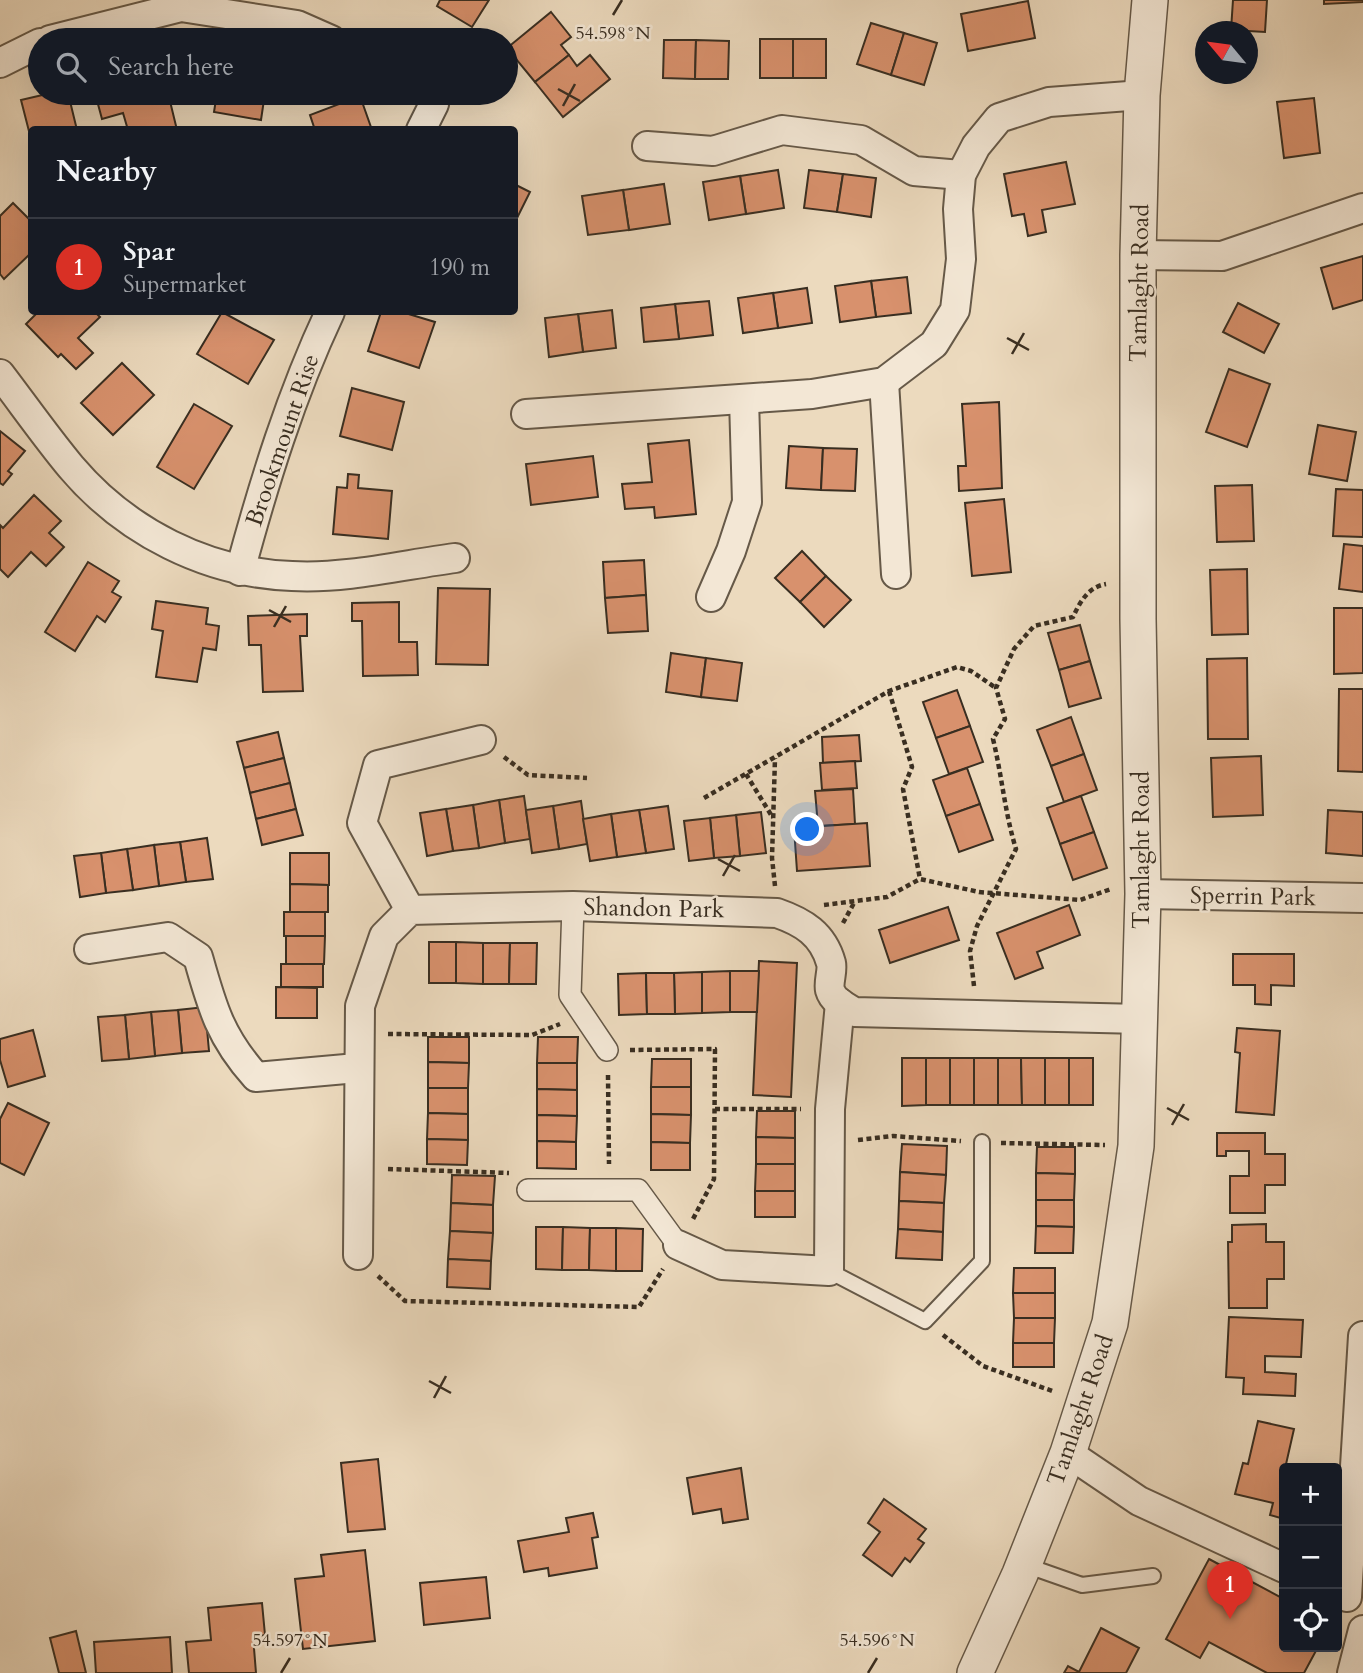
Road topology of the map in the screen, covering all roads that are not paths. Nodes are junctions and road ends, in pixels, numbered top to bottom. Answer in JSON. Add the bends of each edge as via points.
{"nodes":[{"id":1,"x":1150,"y":0,"type":"edge"},
{"id":2,"x":98,"y":28,"type":"edge"},
{"id":3,"x":304,"y":28,"type":"edge"},
{"id":4,"x":28,"y":49,"type":"edge"},
{"id":5,"x":0,"y":64,"type":"edge"},
{"id":6,"x":1142,"y":95,"type":"junction"},
{"id":7,"x":434,"y":105,"type":"edge"},
{"id":8,"x":423,"y":126,"type":"edge"},
{"id":9,"x":646,"y":146,"type":"dead end"},
{"id":10,"x":961,"y":175,"type":"junction"},
{"id":11,"x":1363,"y":208,"type":"edge"},
{"id":12,"x":1138,"y":255,"type":"junction"},
{"id":13,"x":329,"y":315,"type":"edge"},
{"id":14,"x":0,"y":374,"type":"edge"},
{"id":15,"x":884,"y":382,"type":"junction"},
{"id":16,"x":744,"y":399,"type":"junction"},
{"id":17,"x":526,"y":414,"type":"dead end"},
{"id":18,"x":455,"y":558,"type":"dead end"},
{"id":19,"x":240,"y":571,"type":"junction"},
{"id":20,"x":895,"y":575,"type":"dead end"},
{"id":21,"x":711,"y":597,"type":"dead end"},
{"id":22,"x":481,"y":740,"type":"road end"},
{"id":23,"x":1143,"y":894,"type":"junction"},
{"id":24,"x":1363,"y":898,"type":"edge"},
{"id":25,"x":573,"y":906,"type":"junction"},
{"id":26,"x":410,"y":910,"type":"junction"},
{"id":27,"x":89,"y":949,"type":"dead end"},
{"id":28,"x":840,"y":1003,"type":"junction"},
{"id":29,"x":1141,"y":1019,"type":"junction"},
{"id":30,"x":607,"y":1050,"type":"road end"},
{"id":31,"x":357,"y":1068,"type":"junction"},
{"id":32,"x":982,"y":1142,"type":"road end"},
{"id":33,"x":528,"y":1190,"type":"road end"},
{"id":34,"x":678,"y":1245,"type":"joint"},
{"id":35,"x":358,"y":1255,"type":"road end"},
{"id":36,"x":829,"y":1270,"type":"junction"},
{"id":37,"x":1363,"y":1336,"type":"edge"},
{"id":38,"x":1068,"y":1453,"type":"junction"},
{"id":39,"x":1024,"y":1564,"type":"junction"},
{"id":40,"x":1279,"y":1566,"type":"edge"},
{"id":41,"x":1153,"y":1576,"type":"dead end"},
{"id":42,"x":1349,"y":1598,"type":"edge"},
{"id":43,"x":1363,"y":1630,"type":"edge"},
{"id":44,"x":975,"y":1673,"type":"edge"},
{"id":45,"x":1352,"y":1673,"type":"edge"}],
"edges":[{"from":1,"to":6,"type":"street","name":"Tamlaght Road"},
{"from":2,"to":3,"type":"street","via":[[181,7]]},
{"from":4,"to":5,"type":"street"},
{"from":6,"to":10,"type":"street","via":[[1049,102],[999,118],[976,146]]},
{"from":6,"to":12,"type":"street","name":"Tamlaght Road"},
{"from":7,"to":8,"type":"street"},
{"from":9,"to":10,"type":"street","via":[[713,151],[782,130],[860,140],[914,171]]},
{"from":10,"to":15,"type":"street","via":[[961,259],[955,310],[934,344]]},
{"from":11,"to":12,"type":"street","via":[[1222,256]]},
{"from":12,"to":23,"type":"street","name":"Tamlaght Road"},
{"from":13,"to":19,"type":"street","name":"Brookmount Rise","via":[[303,371]]},
{"from":14,"to":19,"type":"street","via":[[72,468],[136,527],[182,552]]},
{"from":15,"to":16,"type":"street"},
{"from":15,"to":20,"type":"street"},
{"from":16,"to":17,"type":"street"},
{"from":16,"to":21,"type":"street","via":[[747,502]]},
{"from":18,"to":19,"type":"street","via":[[294,576]]},
{"from":22,"to":26,"type":"street","via":[[378,765],[362,823]]},
{"from":23,"to":24,"type":"street","name":"Sperrin Park"},
{"from":23,"to":29,"type":"street","name":"Tamlaght Road"},
{"from":25,"to":26,"type":"street","name":"Shandon Park"},
{"from":25,"to":28,"type":"street","name":"Shandon Park","via":[[777,913],[804,923],[819,938],[831,964],[830,991]]},
{"from":25,"to":30,"type":"street","via":[[570,995]]},
{"from":26,"to":31,"type":"street","via":[[384,936],[360,1006]]},
{"from":27,"to":31,"type":"street","via":[[168,937],[198,957],[214,1013],[232,1051],[256,1077]]},
{"from":28,"to":29,"type":"street","via":[[854,1012]]},
{"from":28,"to":36,"type":"street","via":[[830,1109]]},
{"from":29,"to":38,"type":"street","name":"Tamlaght Road","via":[[1136,1146],[1110,1323]]},
{"from":31,"to":35,"type":"street"},
{"from":32,"to":36,"type":"lane","via":[[982,1261],[925,1321]]},
{"from":33,"to":34,"type":"street","via":[[638,1190]]},
{"from":34,"to":36,"type":"street","via":[[722,1265]]},
{"from":37,"to":42,"type":"street"},
{"from":38,"to":39,"type":"street","name":"Tamlaght Road"},
{"from":38,"to":40,"type":"street","via":[[1139,1501]]},
{"from":39,"to":41,"type":"lane","via":[[1082,1585]]},
{"from":39,"to":44,"type":"street","name":"Tamlaght Road"},
{"from":43,"to":45,"type":"street"}]}
